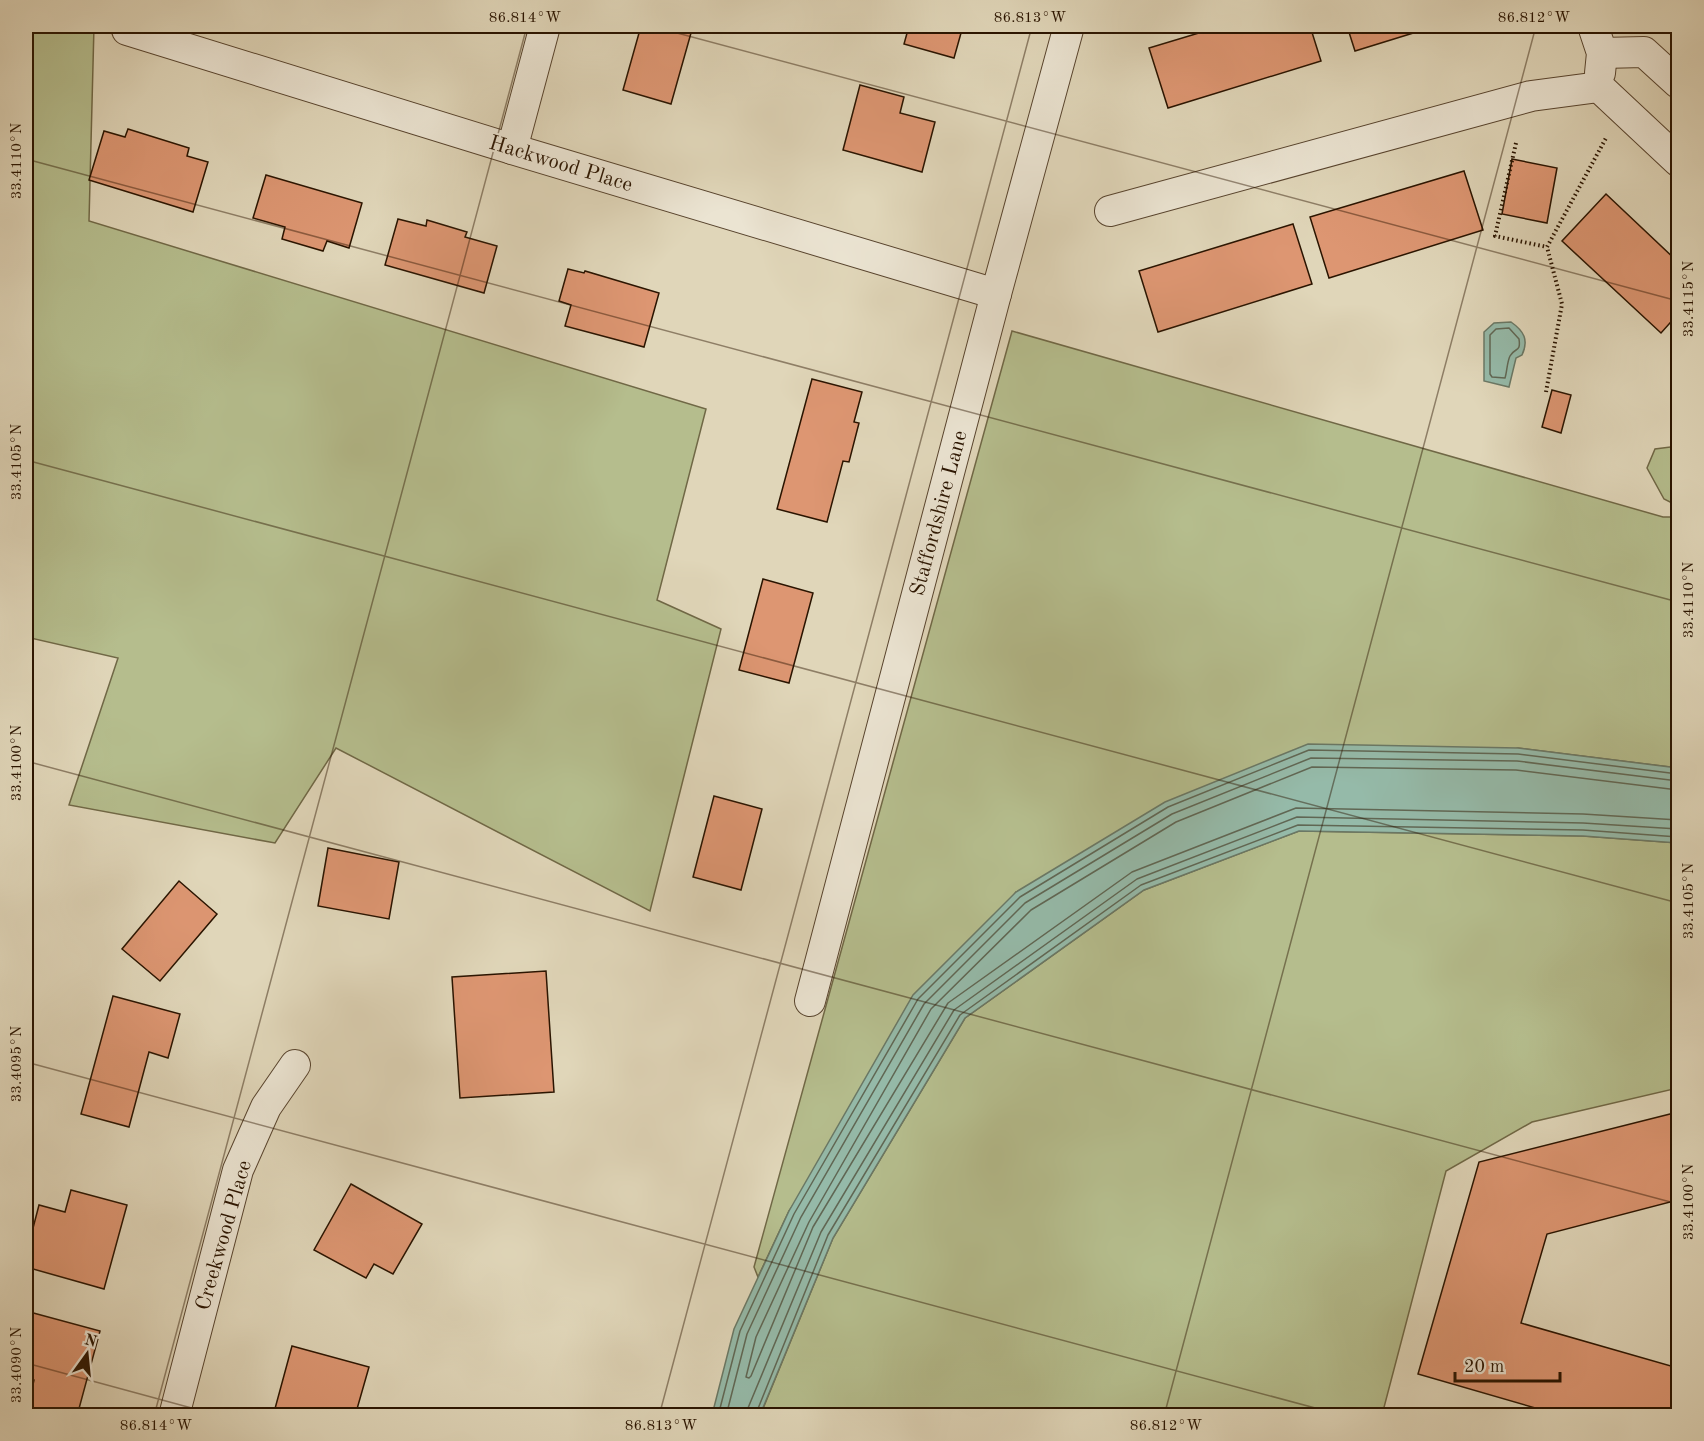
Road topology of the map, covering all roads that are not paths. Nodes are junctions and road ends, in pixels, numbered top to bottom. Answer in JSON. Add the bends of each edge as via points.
{"nodes":[{"id":1,"x":545,"y":26,"type":"edge"},
{"id":2,"x":1069,"y":26,"type":"edge"},
{"id":3,"x":127,"y":30,"type":"dead end"},
{"id":4,"x":1597,"y":39,"type":"edge"},
{"id":5,"x":1678,"y":83,"type":"edge"},
{"id":6,"x":1599,"y":87,"type":"junction"},
{"id":7,"x":512,"y":149,"type":"junction"},
{"id":8,"x":1678,"y":161,"type":"edge"},
{"id":9,"x":1110,"y":211,"type":"dead end"},
{"id":10,"x":996,"y":294,"type":"junction"},
{"id":11,"x":810,"y":1002,"type":"dead end"},
{"id":12,"x":295,"y":1065,"type":"dead end"},
{"id":13,"x":174,"y":1416,"type":"edge"}],
"edges":[{"from":1,"to":7,"type":"street"},
{"from":2,"to":10,"type":"street","name":"Staffordshire Lane"},
{"from":3,"to":7,"type":"street","name":"Hackwood Place"},
{"from":4,"to":5,"type":"street","via":[[1644,52]]},
{"from":4,"to":6,"type":"street"},
{"from":6,"to":8,"type":"street"},
{"from":6,"to":9,"type":"street","via":[[1531,96]]},
{"from":7,"to":10,"type":"street","name":"Hackwood Place"},
{"from":10,"to":11,"type":"street","name":"Staffordshire Lane"},
{"from":12,"to":13,"type":"street","name":"Creekwood Place","via":[[266,1107],[238,1170]]}]}
